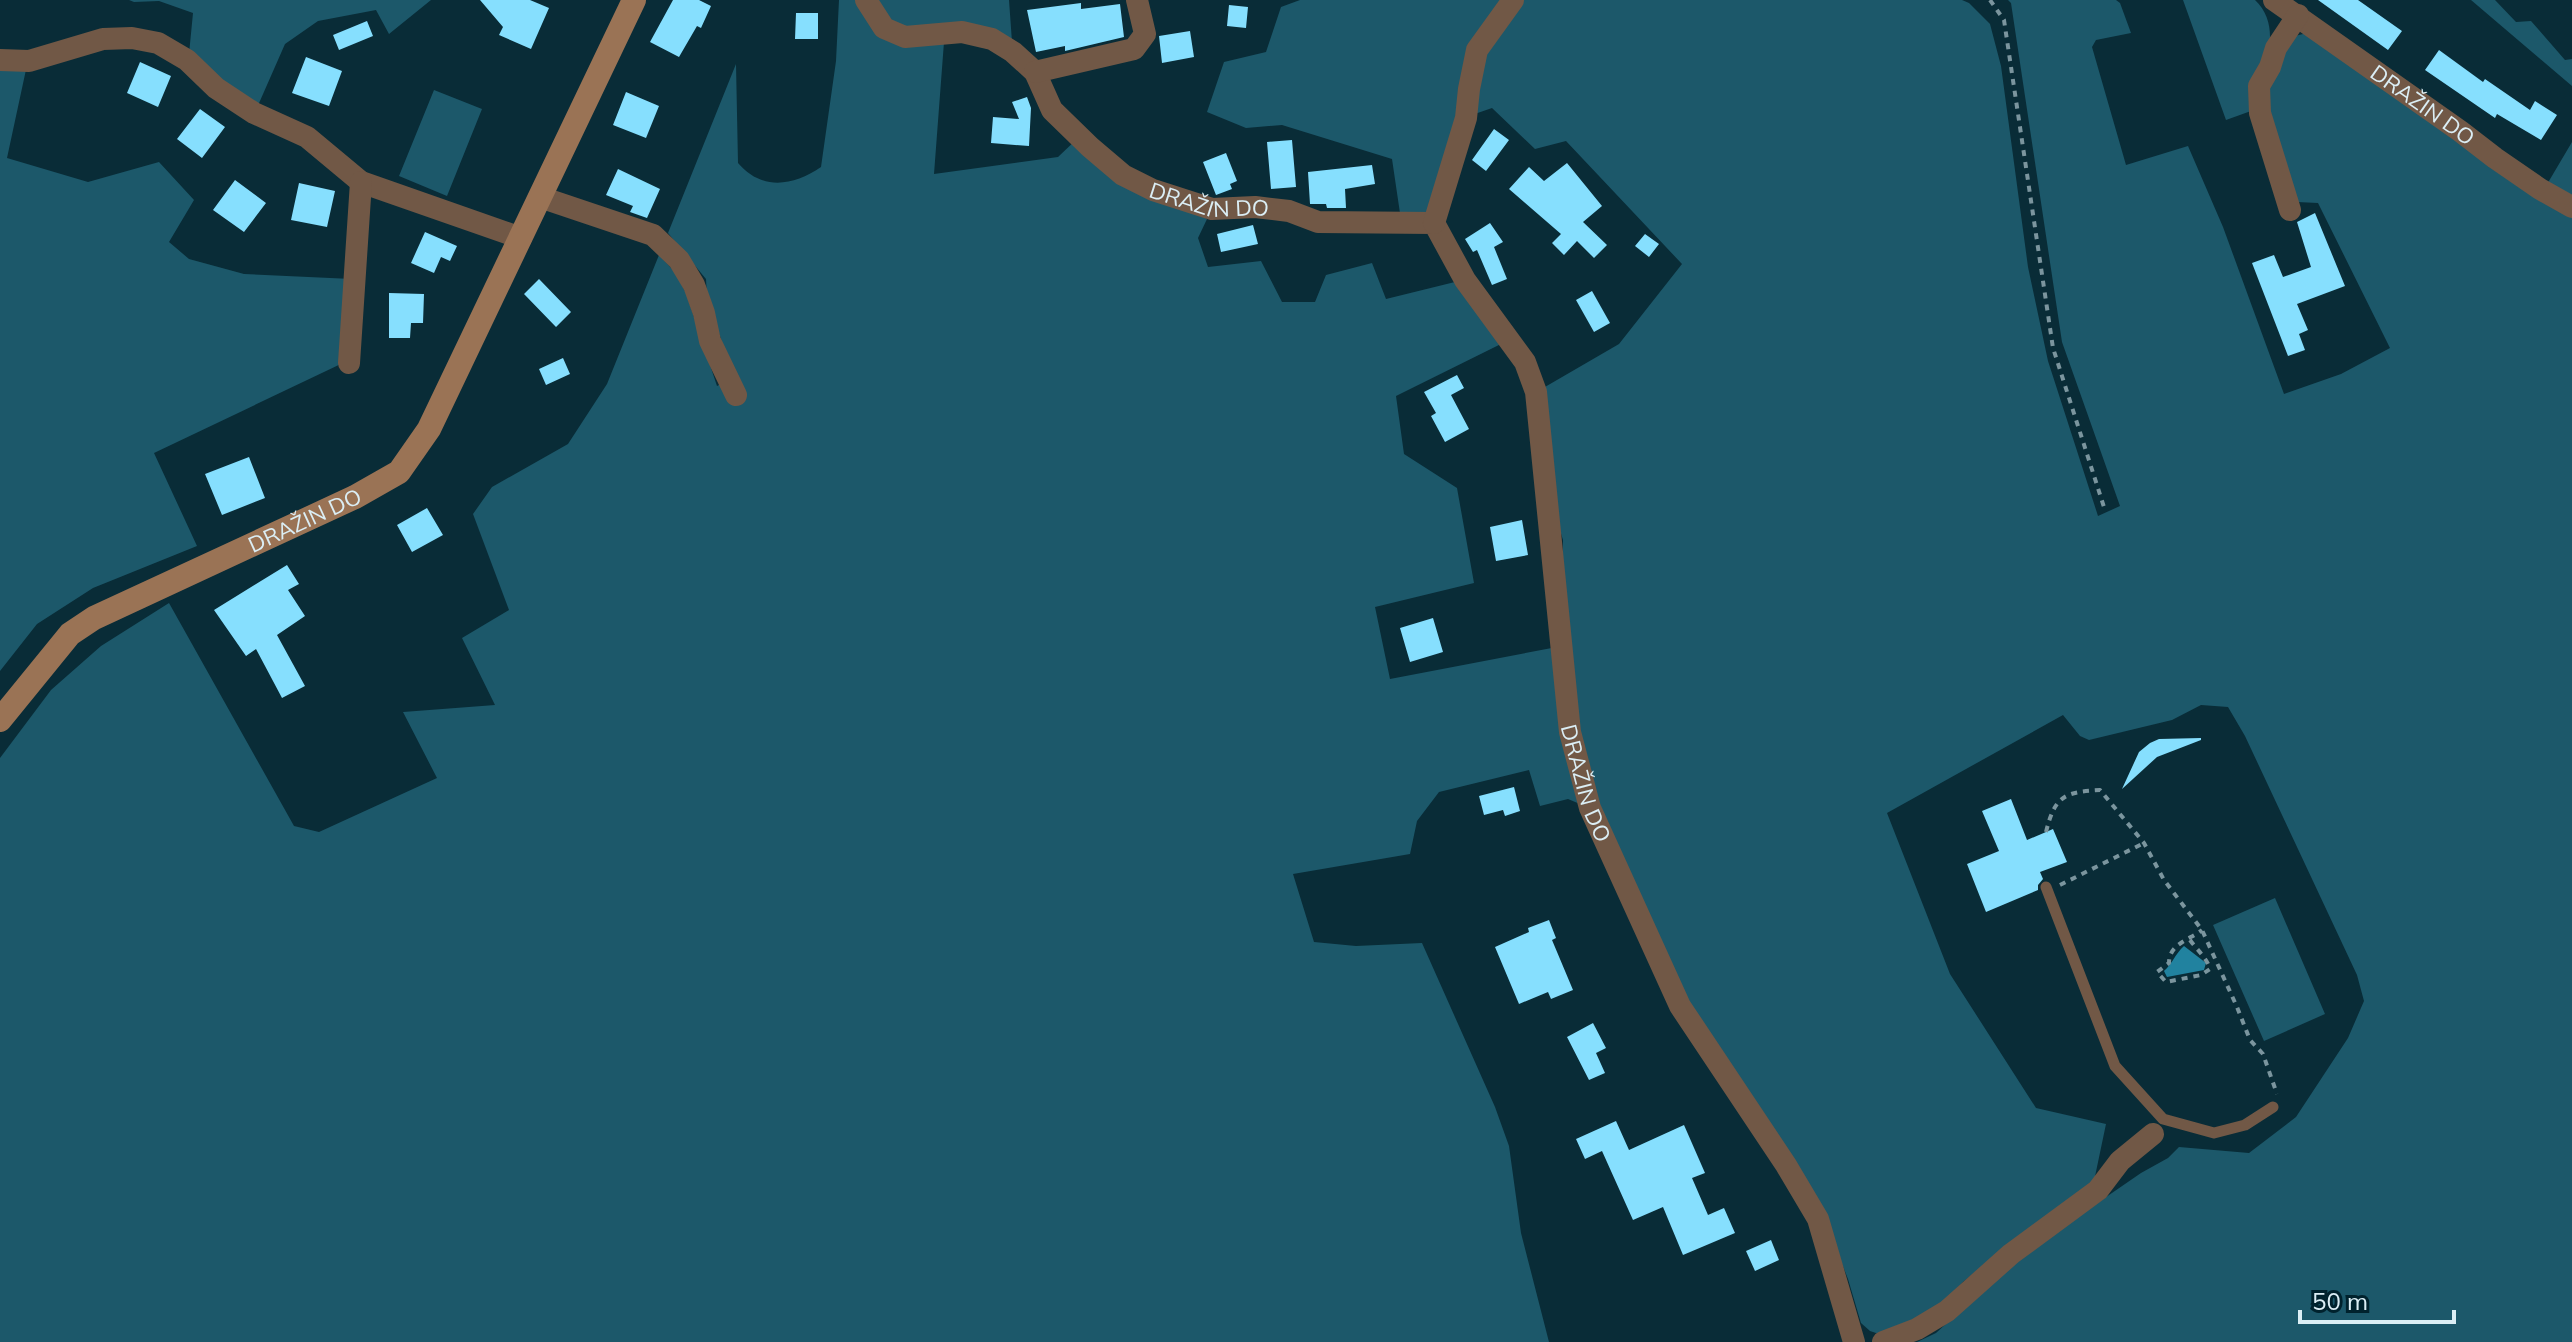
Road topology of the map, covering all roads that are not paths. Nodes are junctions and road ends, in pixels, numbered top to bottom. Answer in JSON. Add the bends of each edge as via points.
{"nodes":[{"id":1,"x":634,"y":0,"type":"edge"},
{"id":2,"x":866,"y":0,"type":"edge"},
{"id":3,"x":1137,"y":0,"type":"edge"},
{"id":4,"x":1513,"y":0,"type":"edge"},
{"id":5,"x":2274,"y":0,"type":"edge"},
{"id":6,"x":2298,"y":15,"type":"junction"},
{"id":7,"x":0,"y":60,"type":"edge"},
{"id":8,"x":1035,"y":72,"type":"junction"},
{"id":9,"x":361,"y":182,"type":"junction"},
{"id":10,"x":540,"y":197,"type":"junction"},
{"id":11,"x":2572,"y":207,"type":"edge"},
{"id":12,"x":2290,"y":210,"type":"dead end"},
{"id":13,"x":1434,"y":223,"type":"junction"},
{"id":14,"x":521,"y":238,"type":"junction"},
{"id":15,"x":349,"y":363,"type":"dead end"},
{"id":16,"x":736,"y":395,"type":"dead end"},
{"id":17,"x":0,"y":720,"type":"edge"},
{"id":18,"x":2047,"y":889,"type":"road end"},
{"id":19,"x":2273,"y":1107,"type":"road end"},
{"id":20,"x":2158,"y":1127,"type":"junction"},
{"id":21,"x":1854,"y":1342,"type":"edge"},
{"id":22,"x":1883,"y":1342,"type":"edge"}],
"edges":[{"from":1,"to":10,"type":"street","name":"DRAŽIN DO"},
{"from":2,"to":8,"type":"street","name":"DRAŽIN DO","via":[[884,28],[905,37],[962,32],[992,39]]},
{"from":3,"to":8,"type":"street","via":[[1145,34],[1134,49]]},
{"from":4,"to":13,"type":"street","via":[[1477,50],[1466,118]]},
{"from":5,"to":6,"type":"street","name":"DRAŽIN DO"},
{"from":6,"to":11,"type":"street","name":"DRAŽIN DO","via":[[2495,158]]},
{"from":6,"to":12,"type":"street","via":[[2259,86],[2260,113]]},
{"from":7,"to":9,"type":"street","via":[[29,61],[103,39],[158,43],[254,113],[307,137]]},
{"from":8,"to":13,"type":"street","name":"DRAŽIN DO","via":[[1052,110],[1123,175],[1153,190],[1212,209],[1289,211],[1318,222]]},
{"from":9,"to":14,"type":"street"},
{"from":9,"to":15,"type":"street"},
{"from":10,"to":14,"type":"street","name":"DRAŽIN DO"},
{"from":10,"to":16,"type":"street","via":[[653,235],[679,260],[694,285],[710,341]]},
{"from":13,"to":21,"type":"street","name":"DRAŽIN DO","via":[[1465,280],[1525,362],[1536,392],[1570,732],[1590,808],[1680,1006],[1818,1219]]},
{"from":14,"to":17,"type":"street","name":"DRAŽIN DO","via":[[429,429],[399,472],[94,618],[70,634]]},
{"from":18,"to":20,"type":"lane","via":[[2115,1066]]},
{"from":19,"to":20,"type":"lane","via":[[2245,1125],[2214,1133]]},
{"from":20,"to":22,"type":"street","via":[[2120,1161],[2098,1190],[2011,1254],[1947,1311]]}]}
